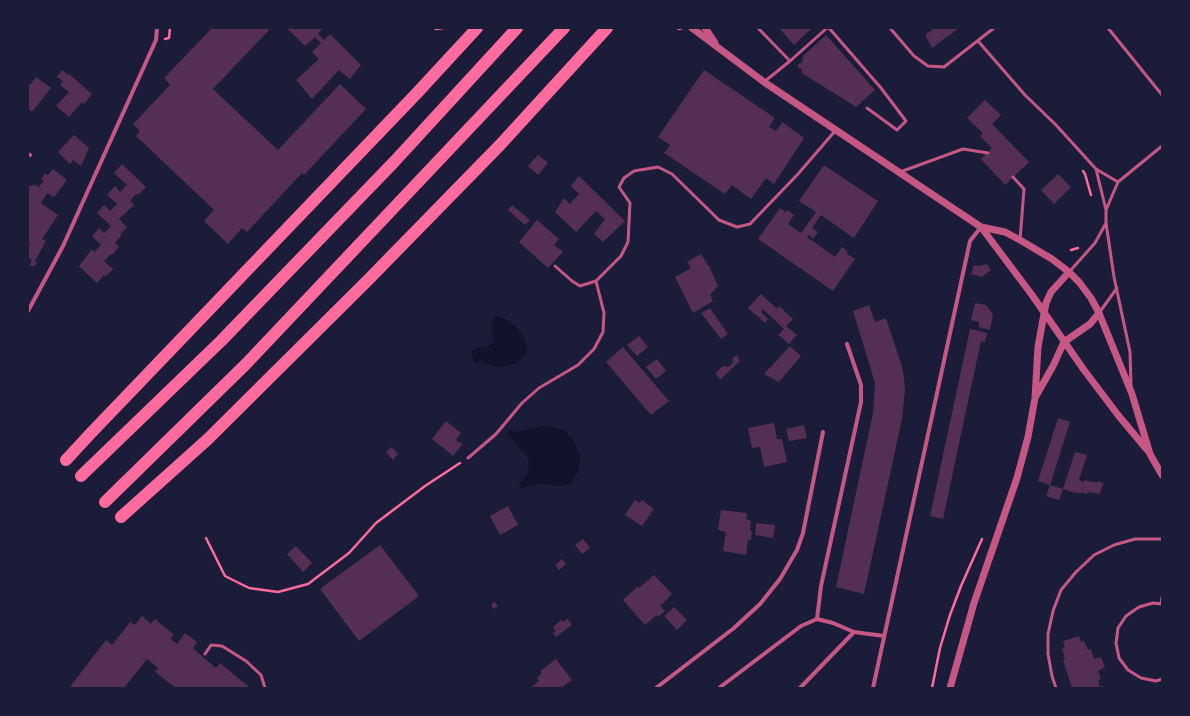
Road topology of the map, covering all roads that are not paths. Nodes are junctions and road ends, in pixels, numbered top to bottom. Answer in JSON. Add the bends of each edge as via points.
{"nodes":[{"id":1,"x":157,"y":28,"type":"edge"},
{"id":2,"x":477,"y":28,"type":"edge"},
{"id":3,"x":517,"y":28,"type":"edge"},
{"id":4,"x":564,"y":28,"type":"edge"},
{"id":5,"x":607,"y":28,"type":"edge"},
{"id":6,"x":692,"y":28,"type":"edge"},
{"id":7,"x":705,"y":28,"type":"edge"},
{"id":8,"x":758,"y":28,"type":"edge"},
{"id":9,"x":828,"y":28,"type":"edge"},
{"id":10,"x":890,"y":28,"type":"edge"},
{"id":11,"x":994,"y":28,"type":"edge"},
{"id":12,"x":1108,"y":28,"type":"edge"},
{"id":13,"x":978,"y":41,"type":"junction"},
{"id":14,"x":718,"y":48,"type":"junction"},
{"id":15,"x":790,"y":61,"type":"junction"},
{"id":16,"x":764,"y":82,"type":"junction"},
{"id":17,"x":1162,"y":95,"type":"edge"},
{"id":18,"x":867,"y":108,"type":"dead end"},
{"id":19,"x":836,"y":129,"type":"junction"},
{"id":20,"x":1162,"y":146,"type":"edge"},
{"id":21,"x":988,"y":153,"type":"dead end"},
{"id":22,"x":1096,"y":169,"type":"junction"},
{"id":23,"x":900,"y":172,"type":"junction"},
{"id":24,"x":1013,"y":177,"type":"dead end"},
{"id":25,"x":1118,"y":182,"type":"junction"},
{"id":26,"x":1106,"y":210,"type":"junction"},
{"id":27,"x":1106,"y":223,"type":"junction"},
{"id":28,"x":981,"y":227,"type":"junction"},
{"id":29,"x":1020,"y":240,"type":"junction"},
{"id":30,"x":556,"y":266,"type":"dead end"},
{"id":31,"x":1069,"y":272,"type":"junction"},
{"id":32,"x":596,"y":281,"type":"junction"},
{"id":33,"x":1117,"y":288,"type":"junction"},
{"id":34,"x":28,"y":311,"type":"edge"},
{"id":35,"x":1044,"y":313,"type":"junction"},
{"id":36,"x":1099,"y":313,"type":"junction"},
{"id":37,"x":1064,"y":342,"type":"junction"},
{"id":38,"x":847,"y":344,"type":"dead end"},
{"id":39,"x":1132,"y":394,"type":"junction"},
{"id":40,"x":1035,"y":398,"type":"junction"},
{"id":41,"x":823,"y":432,"type":"dead end"},
{"id":42,"x":1150,"y":454,"type":"junction"},
{"id":43,"x":468,"y":458,"type":"road end"},
{"id":44,"x":66,"y":460,"type":"dead end"},
{"id":45,"x":1162,"y":475,"type":"edge"},
{"id":46,"x":81,"y":476,"type":"dead end"},
{"id":47,"x":105,"y":502,"type":"dead end"},
{"id":48,"x":121,"y":517,"type":"dead end"},
{"id":49,"x":1162,"y":539,"type":"edge"},
{"id":50,"x":1162,"y":597,"type":"edge"},
{"id":51,"x":1161,"y":604,"type":"edge"},
{"id":52,"x":817,"y":619,"type":"junction"},
{"id":53,"x":854,"y":632,"type":"junction"},
{"id":54,"x":884,"y":636,"type":"junction"},
{"id":55,"x":205,"y":654,"type":"dead end"},
{"id":56,"x":1162,"y":680,"type":"edge"},
{"id":57,"x":265,"y":688,"type":"edge"},
{"id":58,"x":656,"y":688,"type":"edge"},
{"id":59,"x":719,"y":688,"type":"edge"},
{"id":60,"x":800,"y":688,"type":"edge"},
{"id":61,"x":873,"y":688,"type":"edge"},
{"id":62,"x":950,"y":688,"type":"edge"},
{"id":63,"x":1056,"y":688,"type":"edge"}],
"edges":[{"from":1,"to":34,"type":"street","via":[[156,40],[63,246]]},
{"from":2,"to":44,"type":"highway"},
{"from":3,"to":46,"type":"highway","via":[[394,162],[221,341]]},
{"from":4,"to":47,"type":"highway","via":[[246,364]]},
{"from":5,"to":48,"type":"highway","via":[[500,145],[368,280],[208,439]]},
{"from":6,"to":14,"type":"street"},
{"from":7,"to":14,"type":"street"},
{"from":8,"to":15,"type":"lane"},
{"from":9,"to":15,"type":"lane"},
{"from":9,"to":18,"type":"lane","via":[[881,88],[906,122],[897,130]]},
{"from":10,"to":13,"type":"lane","via":[[914,56],[928,66],[944,67]]},
{"from":11,"to":13,"type":"lane"},
{"from":12,"to":17,"type":"lane"},
{"from":13,"to":22,"type":"lane"},
{"from":14,"to":16,"type":"street"},
{"from":15,"to":16,"type":"lane"},
{"from":16,"to":19,"type":"street"},
{"from":19,"to":23,"type":"street"},
{"from":19,"to":32,"type":"lane","via":[[798,174],[750,224],[737,227],[719,220],[672,174],[658,167],[634,171],[624,178],[619,188],[630,203],[628,242],[621,256]]},
{"from":20,"to":25,"type":"lane"},
{"from":21,"to":23,"type":"lane","via":[[963,149]]},
{"from":22,"to":25,"type":"lane"},
{"from":22,"to":26,"type":"lane"},
{"from":23,"to":28,"type":"street"},
{"from":24,"to":29,"type":"lane","via":[[1024,189]]},
{"from":25,"to":26,"type":"lane"},
{"from":26,"to":27,"type":"lane"},
{"from":27,"to":31,"type":"lane","via":[[1096,242]]},
{"from":27,"to":33,"type":"lane"},
{"from":28,"to":29,"type":"street","via":[[1005,232]]},
{"from":28,"to":35,"type":"street"},
{"from":28,"to":54,"type":"street","via":[[970,242]]},
{"from":29,"to":31,"type":"street","via":[[1052,258]]},
{"from":30,"to":32,"type":"lane","via":[[572,282],[580,286]]},
{"from":31,"to":35,"type":"street","via":[[1051,292]]},
{"from":31,"to":36,"type":"street","via":[[1091,298]]},
{"from":32,"to":43,"type":"lane","via":[[604,313],[603,332],[594,349],[578,365],[539,388],[522,403],[496,434]]},
{"from":33,"to":36,"type":"lane"},
{"from":33,"to":39,"type":"lane","via":[[1130,352]]},
{"from":35,"to":37,"type":"street"},
{"from":35,"to":40,"type":"street","via":[[1038,346]]},
{"from":36,"to":37,"type":"street","via":[[1090,324]]},
{"from":36,"to":39,"type":"street"},
{"from":37,"to":40,"type":"street"},
{"from":37,"to":42,"type":"street"},
{"from":38,"to":52,"type":"street","via":[[860,385],[861,402],[821,586]]},
{"from":39,"to":42,"type":"street"},
{"from":40,"to":62,"type":"street","via":[[1028,437],[1016,478],[974,603]]},
{"from":41,"to":58,"type":"street","via":[[803,533],[797,550],[780,578],[760,604],[734,628]]},
{"from":42,"to":45,"type":"street"},
{"from":49,"to":63,"type":"lane","via":[[1135,539],[1114,545],[1094,555],[1062,590],[1053,611],[1048,634],[1048,654]]},
{"from":50,"to":51,"type":"lane"},
{"from":51,"to":56,"type":"lane","via":[[1153,603],[1139,607],[1126,616],[1118,628],[1116,643],[1119,658],[1128,670],[1141,678]]},
{"from":52,"to":53,"type":"street"},
{"from":52,"to":59,"type":"street","via":[[801,626]]},
{"from":53,"to":54,"type":"street"},
{"from":53,"to":60,"type":"street"},
{"from":54,"to":61,"type":"street"},
{"from":55,"to":57,"type":"lane","via":[[211,645],[222,646],[246,661],[261,675]]}]}
